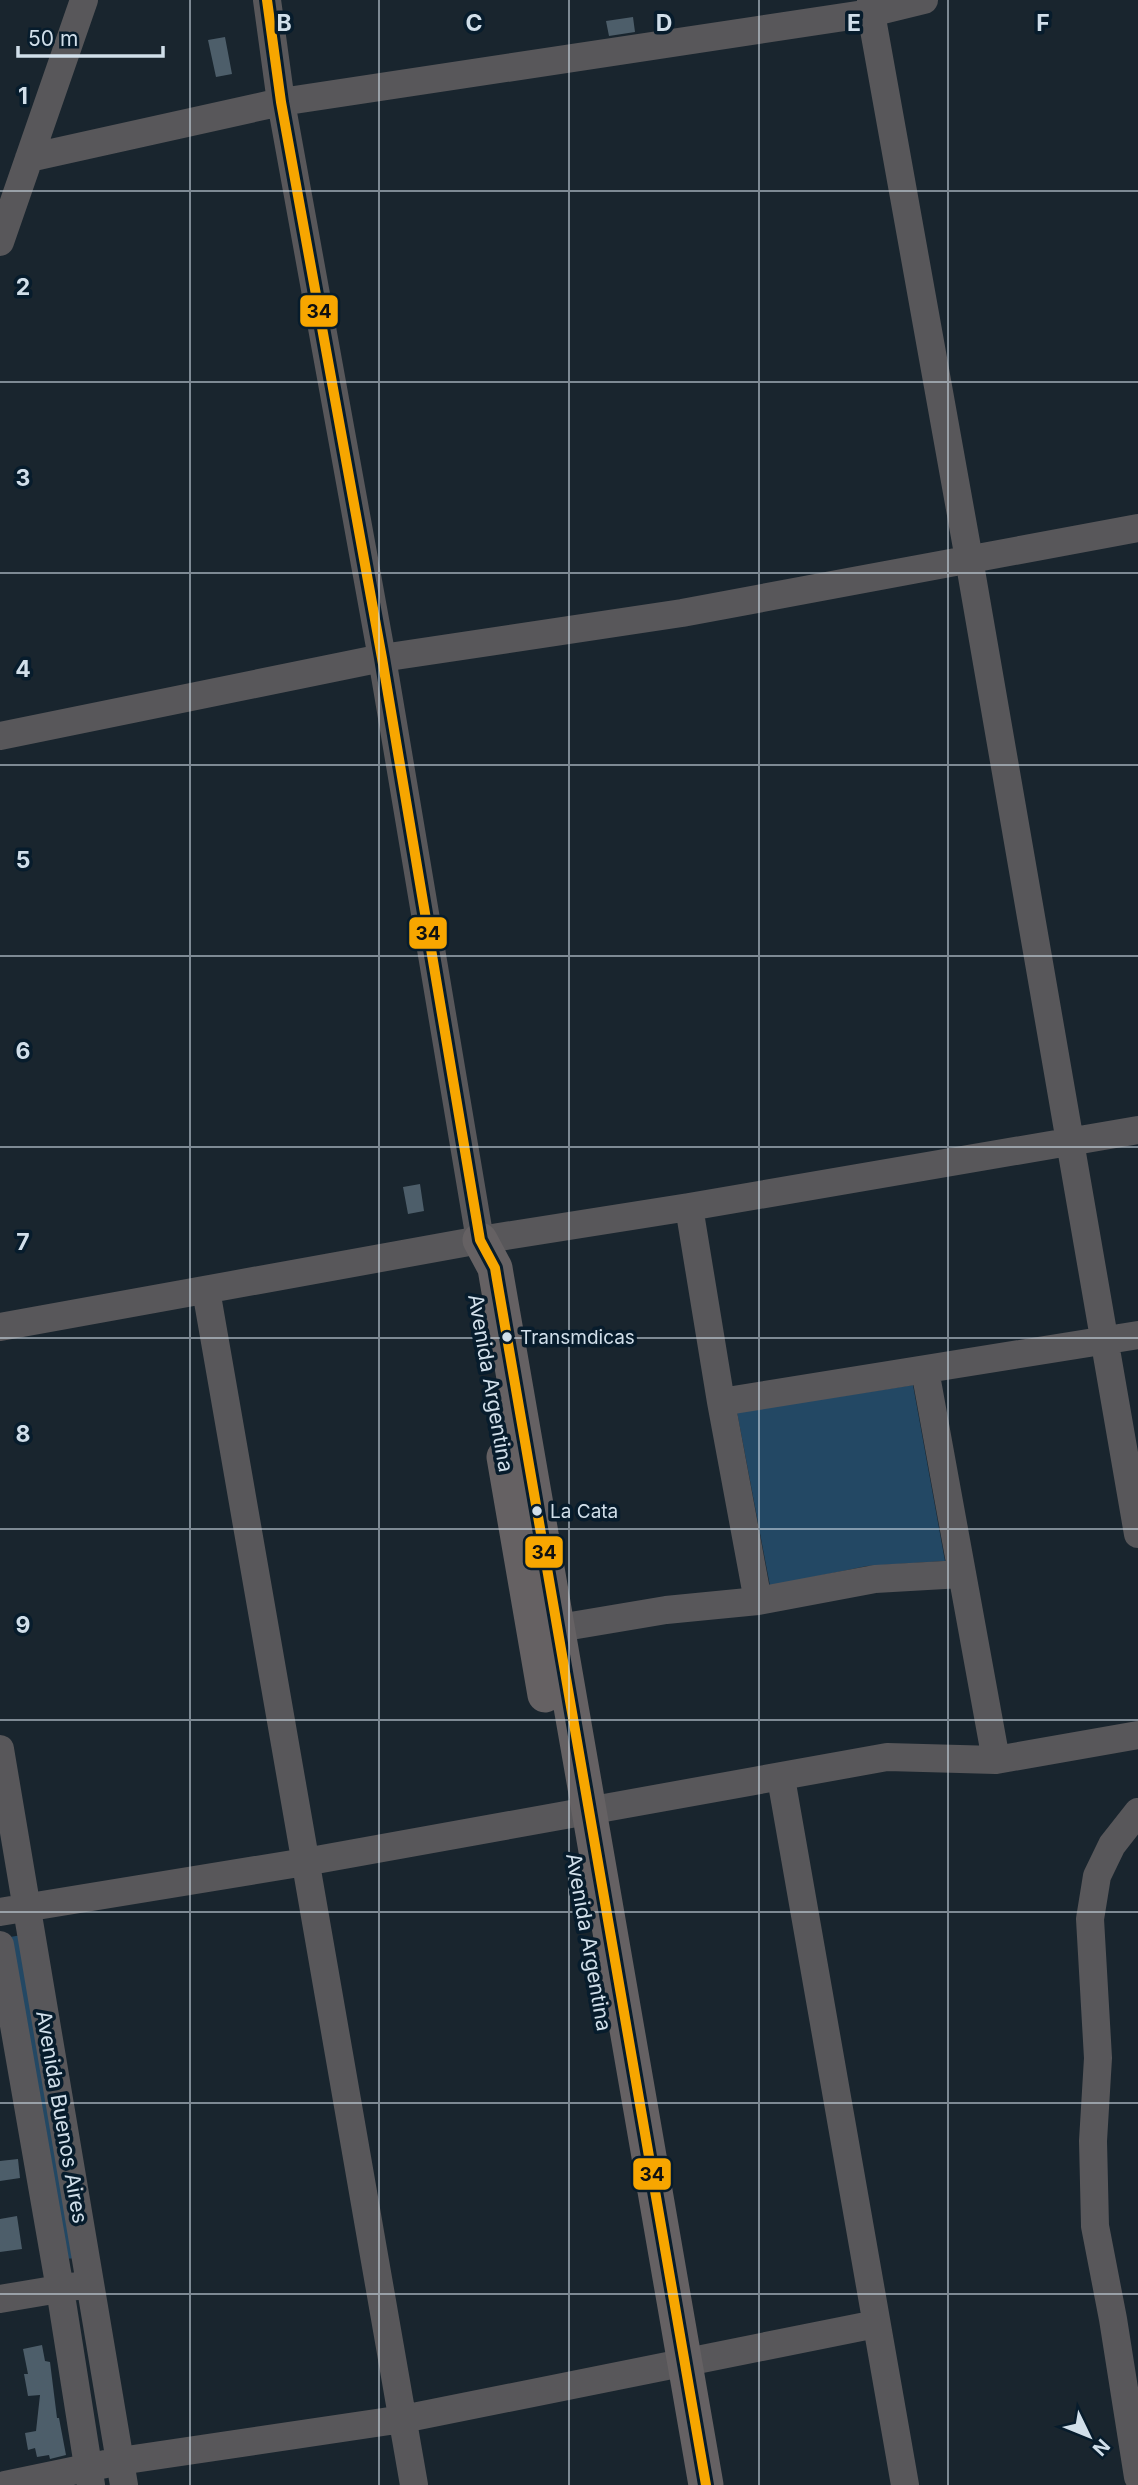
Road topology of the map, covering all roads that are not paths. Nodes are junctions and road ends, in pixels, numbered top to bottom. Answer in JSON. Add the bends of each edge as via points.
{"nodes":[{"id":1,"x":84,"y":0,"type":"edge"},
{"id":2,"x":267,"y":0,"type":"edge"},
{"id":3,"x":923,"y":0,"type":"edge"},
{"id":4,"x":871,"y":7,"type":"edge"},
{"id":5,"x":281,"y":102,"type":"junction"},
{"id":6,"x":29,"y":158,"type":"junction"},
{"id":7,"x":0,"y":242,"type":"edge"},
{"id":8,"x":1138,"y":528,"type":"edge"},
{"id":9,"x":969,"y":559,"type":"junction"},
{"id":10,"x":382,"y":658,"type":"junction"},
{"id":11,"x":0,"y":736,"type":"edge"},
{"id":12,"x":1138,"y":1130,"type":"edge"},
{"id":13,"x":1069,"y":1142,"type":"junction"},
{"id":14,"x":689,"y":1207,"type":"junction"},
{"id":15,"x":480,"y":1240,"type":"junction"},
{"id":16,"x":206,"y":1290,"type":"junction"},
{"id":17,"x":0,"y":1327,"type":"edge"},
{"id":18,"x":1138,"y":1335,"type":"edge"},
{"id":19,"x":1103,"y":1341,"type":"junction"},
{"id":20,"x":925,"y":1370,"type":"junction"},
{"id":21,"x":721,"y":1402,"type":"junction"},
{"id":22,"x":1138,"y":1534,"type":"edge"},
{"id":23,"x":962,"y":1574,"type":"junction"},
{"id":24,"x":758,"y":1601,"type":"junction"},
{"id":25,"x":559,"y":1628,"type":"junction"},
{"id":26,"x":1138,"y":1735,"type":"edge"},
{"id":27,"x":0,"y":1749,"type":"edge"},
{"id":28,"x":996,"y":1760,"type":"junction"},
{"id":29,"x":780,"y":1778,"type":"junction"},
{"id":30,"x":1138,"y":1812,"type":"edge"},
{"id":31,"x":579,"y":1814,"type":"junction"},
{"id":32,"x":305,"y":1862,"type":"junction"},
{"id":33,"x":13,"y":1910,"type":"edge"},
{"id":34,"x":0,"y":1945,"type":"edge"},
{"id":35,"x":90,"y":2284,"type":"junction"},
{"id":36,"x":60,"y":2289,"type":"junction"},
{"id":37,"x":0,"y":2299,"type":"edge"},
{"id":38,"x":876,"y":2324,"type":"junction"},
{"id":39,"x":672,"y":2364,"type":"junction"},
{"id":40,"x":403,"y":2419,"type":"junction"},
{"id":41,"x":122,"y":2473,"type":"edge"},
{"id":42,"x":90,"y":2476,"type":"edge"},
{"id":43,"x":1138,"y":2477,"type":"edge"},
{"id":44,"x":5,"y":2485,"type":"edge"},
{"id":45,"x":414,"y":2485,"type":"edge"},
{"id":46,"x":682,"y":2485,"type":"edge"},
{"id":47,"x":706,"y":2485,"type":"edge"},
{"id":48,"x":905,"y":2485,"type":"edge"}],
"edges":[{"from":1,"to":6,"type":"street"},
{"from":2,"to":5,"type":"street"},
{"from":3,"to":4,"type":"street"},
{"from":4,"to":5,"type":"street"},
{"from":4,"to":9,"type":"street"},
{"from":5,"to":6,"type":"street"},
{"from":5,"to":10,"type":"street"},
{"from":6,"to":7,"type":"street"},
{"from":8,"to":9,"type":"street"},
{"from":9,"to":10,"type":"street","via":[[682,613]]},
{"from":9,"to":13,"type":"street"},
{"from":10,"to":11,"type":"street"},
{"from":10,"to":15,"type":"street"},
{"from":12,"to":13,"type":"street"},
{"from":13,"to":14,"type":"street"},
{"from":13,"to":19,"type":"street"},
{"from":14,"to":15,"type":"street"},
{"from":14,"to":21,"type":"street"},
{"from":15,"to":16,"type":"street"},
{"from":15,"to":25,"type":"main road","name":"Avenida Argentina","via":[[495,1268]]},
{"from":15,"to":31,"type":"main road","name":"Avenida Argentina","via":[[474,1284],[534,1633]]},
{"from":16,"to":17,"type":"street"},
{"from":16,"to":32,"type":"street"},
{"from":18,"to":19,"type":"street"},
{"from":19,"to":20,"type":"street"},
{"from":19,"to":22,"type":"street"},
{"from":20,"to":21,"type":"street"},
{"from":20,"to":23,"type":"street"},
{"from":21,"to":24,"type":"street"},
{"from":23,"to":24,"type":"street","via":[[875,1579]]},
{"from":23,"to":28,"type":"street"},
{"from":24,"to":25,"type":"street"},
{"from":25,"to":31,"type":"main road","name":"Avenida Argentina"},
{"from":26,"to":28,"type":"street"},
{"from":27,"to":33,"type":"street","name":"Avenida Buenos Aires"},
{"from":28,"to":29,"type":"street","via":[[887,1757]]},
{"from":29,"to":31,"type":"street"},
{"from":29,"to":38,"type":"street"},
{"from":30,"to":43,"type":"street","via":[[1112,1845],[1097,1876],[1090,1919],[1098,2057],[1093,2141],[1095,2226]]},
{"from":31,"to":32,"type":"street"},
{"from":31,"to":39,"type":"main road","name":"Avenida Argentina"},
{"from":32,"to":33,"type":"street"},
{"from":32,"to":40,"type":"street"},
{"from":33,"to":35,"type":"street","name":"Avenida Buenos Aires"},
{"from":34,"to":36,"type":"street","name":"Avenida Buenos Aires"},
{"from":35,"to":36,"type":"street"},
{"from":35,"to":41,"type":"street","name":"Avenida Buenos Aires"},
{"from":36,"to":37,"type":"street"},
{"from":36,"to":42,"type":"street","name":"Avenida Buenos Aires"},
{"from":38,"to":39,"type":"street"},
{"from":38,"to":48,"type":"street"},
{"from":39,"to":40,"type":"street"},
{"from":39,"to":46,"type":"main road","name":"Avenida Argentina"},
{"from":39,"to":47,"type":"main road","name":"Avenida Argentina"},
{"from":40,"to":41,"type":"street"},
{"from":40,"to":45,"type":"street"},
{"from":41,"to":42,"type":"street"},
{"from":42,"to":44,"type":"street"}]}
